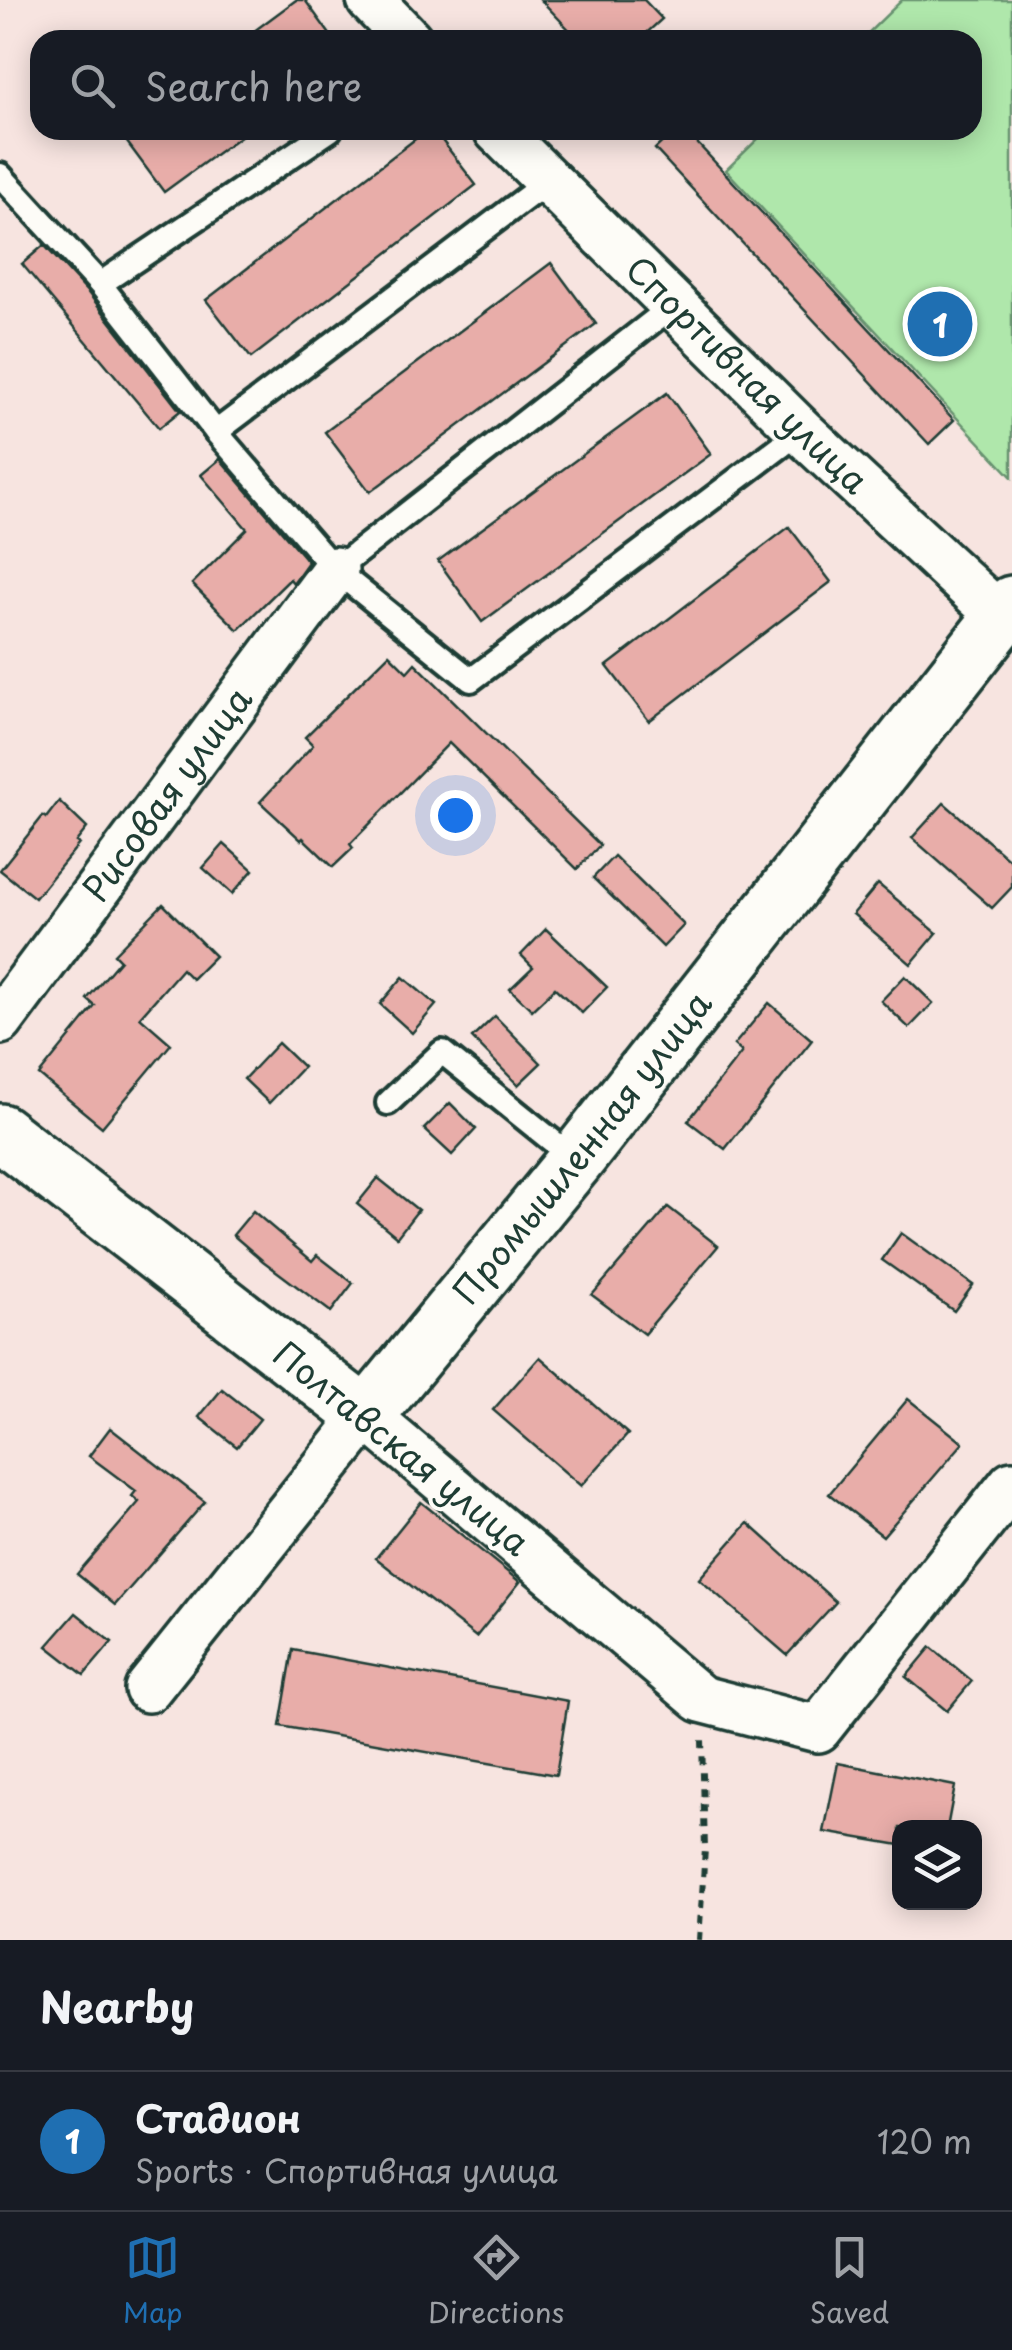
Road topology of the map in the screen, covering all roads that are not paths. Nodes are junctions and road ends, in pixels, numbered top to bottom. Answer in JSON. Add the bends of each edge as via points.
{"nodes":[{"id":1,"x":370,"y":0,"type":"edge"},
{"id":2,"x":400,"y":30,"type":"edge"},
{"id":3,"x":315,"y":140,"type":"edge"},
{"id":4,"x":507,"y":140,"type":"edge"},
{"id":5,"x":0,"y":175,"type":"edge"},
{"id":6,"x":547,"y":182,"type":"junction"},
{"id":7,"x":100,"y":284,"type":"junction"},
{"id":8,"x":674,"y":305,"type":"junction"},
{"id":9,"x":801,"y":431,"type":"junction"},
{"id":10,"x":216,"y":432,"type":"junction"},
{"id":11,"x":335,"y":570,"type":"junction"},
{"id":12,"x":1006,"y":610,"type":"edge"},
{"id":13,"x":0,"y":1021,"type":"edge"},
{"id":14,"x":388,"y":1102,"type":"dead end"},
{"id":15,"x":0,"y":1132,"type":"edge"},
{"id":16,"x":576,"y":1160,"type":"junction"},
{"id":17,"x":366,"y":1416,"type":"junction"},
{"id":18,"x":1012,"y":1484,"type":"edge"},
{"id":19,"x":148,"y":1689,"type":"dead end"}],
"edges":[{"from":1,"to":2,"type":"street"},
{"from":3,"to":7,"type":"lane"},
{"from":4,"to":6,"type":"street","name":"Спортивная улица"},
{"from":5,"to":7,"type":"lane"},
{"from":6,"to":8,"type":"street","name":"Спортивная улица"},
{"from":6,"to":10,"type":"lane"},
{"from":7,"to":10,"type":"lane"},
{"from":8,"to":9,"type":"street","name":"Спортивная улица"},
{"from":8,"to":11,"type":"lane"},
{"from":9,"to":11,"type":"lane","via":[[470,680]]},
{"from":9,"to":12,"type":"street","name":"Спортивная улица"},
{"from":10,"to":11,"type":"lane"},
{"from":11,"to":13,"type":"street","name":"Рисовая улица"},
{"from":12,"to":16,"type":"street","name":"Промышленная улица"},
{"from":14,"to":16,"type":"lane","via":[[442,1052]]},
{"from":15,"to":17,"type":"street","name":"Полтавская улица"},
{"from":16,"to":17,"type":"street","name":"Промышленная улица"},
{"from":17,"to":18,"type":"street","name":"Полтавская улица","via":[[701,1699],[818,1729]]},
{"from":17,"to":19,"type":"street","name":"Промышленная улица"}]}
